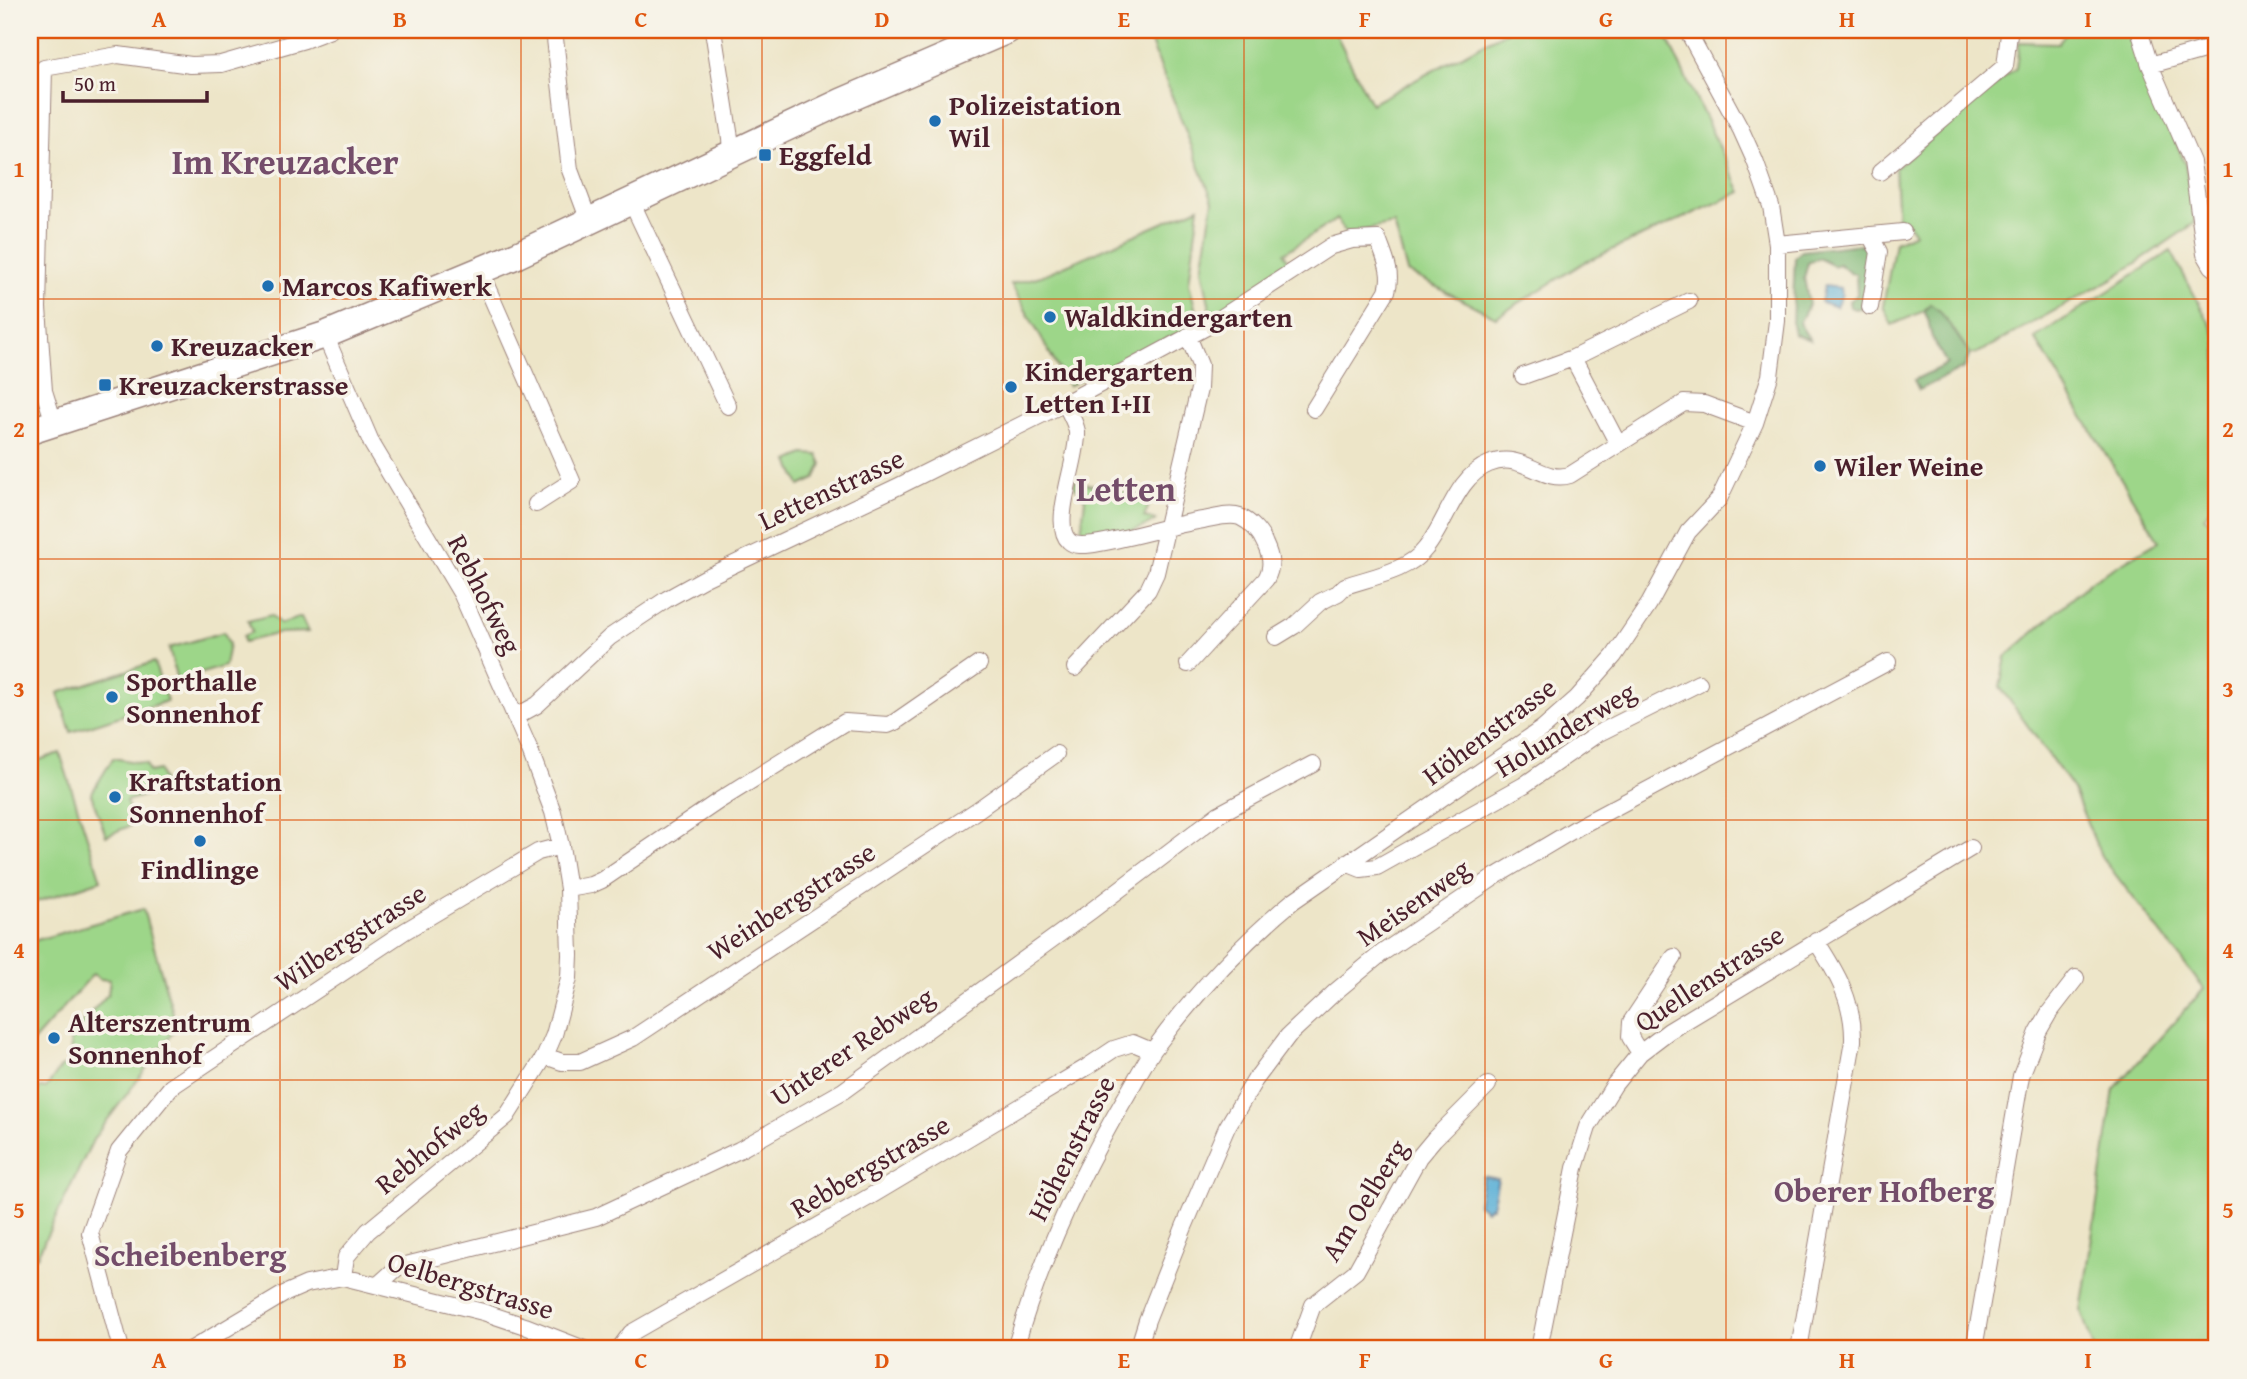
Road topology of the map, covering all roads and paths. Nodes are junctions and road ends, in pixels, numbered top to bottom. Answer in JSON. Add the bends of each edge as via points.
{"nodes":[{"id":1,"x":330,"y":30,"type":"edge"},
{"id":2,"x":554,"y":30,"type":"edge"},
{"id":3,"x":713,"y":30,"type":"edge"},
{"id":4,"x":1008,"y":30,"type":"edge"},
{"id":5,"x":1686,"y":30,"type":"edge"},
{"id":6,"x":2138,"y":30,"type":"edge"},
{"id":7,"x":2008,"y":34,"type":"dead end"},
{"id":8,"x":2217,"y":49,"type":"edge"},
{"id":9,"x":2150,"y":65,"type":"junction"},
{"id":10,"x":731,"y":154,"type":"junction"},
{"id":11,"x":1880,"y":172,"type":"dead end"},
{"id":12,"x":631,"y":201,"type":"junction"},
{"id":13,"x":589,"y":221,"type":"junction"},
{"id":14,"x":1903,"y":232,"type":"dead end"},
{"id":15,"x":1870,"y":235,"type":"junction"},
{"id":16,"x":1777,"y":244,"type":"junction"},
{"id":17,"x":2217,"y":270,"type":"edge"},
{"id":18,"x":480,"y":271,"type":"junction"},
{"id":19,"x":1689,"y":301,"type":"dead end"},
{"id":20,"x":1870,"y":307,"type":"dead end"},
{"id":21,"x":326,"y":335,"type":"junction"},
{"id":22,"x":1188,"y":336,"type":"junction"},
{"id":23,"x":1573,"y":358,"type":"junction"},
{"id":24,"x":1523,"y":376,"type":"dead end"},
{"id":25,"x":1065,"y":403,"type":"junction"},
{"id":26,"x":727,"y":405,"type":"dead end"},
{"id":27,"x":1314,"y":409,"type":"dead end"},
{"id":28,"x":1755,"y":423,"type":"junction"},
{"id":29,"x":42,"y":427,"type":"edge"},
{"id":30,"x":1618,"y":444,"type":"junction"},
{"id":31,"x":536,"y":504,"type":"dead end"},
{"id":32,"x":1166,"y":526,"type":"junction"},
{"id":33,"x":1276,"y":637,"type":"dead end"},
{"id":34,"x":1888,"y":662,"type":"dead end"},
{"id":35,"x":979,"y":664,"type":"dead end"},
{"id":36,"x":1188,"y":664,"type":"dead end"},
{"id":37,"x":1075,"y":668,"type":"dead end"},
{"id":38,"x":1699,"y":683,"type":"dead end"},
{"id":39,"x":515,"y":717,"type":"junction"},
{"id":40,"x":1056,"y":754,"type":"dead end"},
{"id":41,"x":1312,"y":764,"type":"dead end"},
{"id":42,"x":561,"y":846,"type":"junction"},
{"id":43,"x":1971,"y":848,"type":"dead end"},
{"id":44,"x":1346,"y":863,"type":"junction"},
{"id":45,"x":568,"y":889,"type":"junction"},
{"id":46,"x":1816,"y":941,"type":"junction"},
{"id":47,"x":1674,"y":957,"type":"dead end"},
{"id":48,"x":2076,"y":978,"type":"dead end"},
{"id":49,"x":1152,"y":1051,"type":"junction"},
{"id":50,"x":1640,"y":1053,"type":"junction"},
{"id":51,"x":545,"y":1056,"type":"junction"},
{"id":52,"x":1488,"y":1085,"type":"dead end"},
{"id":53,"x":342,"y":1277,"type":"junction"},
{"id":54,"x":379,"y":1284,"type":"junction"},
{"id":55,"x":121,"y":1349,"type":"edge"},
{"id":56,"x":192,"y":1349,"type":"edge"},
{"id":57,"x":584,"y":1349,"type":"edge"},
{"id":58,"x":619,"y":1349,"type":"edge"},
{"id":59,"x":1015,"y":1349,"type":"edge"},
{"id":60,"x":1138,"y":1349,"type":"edge"},
{"id":61,"x":1297,"y":1349,"type":"edge"},
{"id":62,"x":1539,"y":1349,"type":"edge"},
{"id":63,"x":1799,"y":1349,"type":"edge"},
{"id":64,"x":1974,"y":1349,"type":"edge"}],
"edges":[{"from":1,"to":29,"type":"street","via":[[221,64],[191,65],[118,55],[44,68],[38,308]]},
{"from":2,"to":13,"type":"street","via":[[570,170]]},
{"from":3,"to":10,"type":"street"},
{"from":4,"to":10,"type":"main road"},
{"from":5,"to":16,"type":"street","name":"Höhenstrasse","via":[[1755,161]]},
{"from":6,"to":9,"type":"street"},
{"from":7,"to":11,"type":"street","via":[[2005,66]]},
{"from":8,"to":9,"type":"street"},
{"from":9,"to":17,"type":"street","via":[[2192,162],[2205,254]]},
{"from":10,"to":12,"type":"main road"},
{"from":12,"to":13,"type":"main road"},
{"from":12,"to":26,"type":"street"},
{"from":13,"to":18,"type":"main road"},
{"from":14,"to":15,"type":"street"},
{"from":15,"to":16,"type":"street"},
{"from":15,"to":20,"type":"street","via":[[1879,251]]},
{"from":16,"to":28,"type":"street","name":"Höhenstrasse","via":[[1777,321],[1770,376]]},
{"from":18,"to":21,"type":"main road"},
{"from":18,"to":31,"type":"street","via":[[572,481]]},
{"from":19,"to":23,"type":"street"},
{"from":21,"to":29,"type":"main road"},
{"from":21,"to":39,"type":"street","name":"Rebhofweg","via":[[372,444],[462,595]]},
{"from":22,"to":25,"type":"street","name":"Lettenstrasse"},
{"from":22,"to":27,"type":"street","name":"Lettenstrasse","via":[[1331,246],[1378,239],[1390,277],[1387,291]]},
{"from":22,"to":32,"type":"street","via":[[1201,376]]},
{"from":23,"to":24,"type":"street"},
{"from":23,"to":30,"type":"street"},
{"from":25,"to":32,"type":"street","via":[[1077,432],[1061,522],[1063,535],[1076,545],[1094,544]]},
{"from":25,"to":39,"type":"street","name":"Lettenstrasse","via":[[667,599],[610,637],[537,705]]},
{"from":28,"to":30,"type":"street","via":[[1704,404],[1684,403]]},
{"from":28,"to":44,"type":"street","name":"Höhenstrasse","via":[[1720,499],[1688,532],[1649,604],[1614,656],[1577,698],[1543,728]]},
{"from":30,"to":33,"type":"street","via":[[1563,477],[1508,460],[1477,470],[1425,550],[1402,566],[1345,586]]},
{"from":32,"to":36,"type":"street","via":[[1240,517],[1263,539],[1270,556],[1266,579]]},
{"from":32,"to":37,"type":"street","via":[[1148,590]]},
{"from":34,"to":60,"type":"street","name":"Meisenweg","via":[[1580,826],[1496,876],[1382,953],[1335,992],[1288,1036],[1227,1127]]},
{"from":35,"to":45,"type":"street","via":[[895,722],[845,722],[602,880]]},
{"from":38,"to":44,"type":"street","name":"Holunderweg","via":[[1597,734],[1524,785],[1377,867],[1361,869]]},
{"from":39,"to":42,"type":"street","name":"Rebhofweg"},
{"from":40,"to":51,"type":"street","name":"Weinbergstrasse","via":[[633,1038],[580,1062]]},
{"from":41,"to":54,"type":"street","name":"Unterer Rebweg","via":[[1219,814],[843,1091],[739,1150],[596,1217],[398,1267]]},
{"from":42,"to":45,"type":"street","name":"Rebhofweg"},
{"from":42,"to":55,"type":"street","name":"Wilbergstrasse","via":[[538,852],[405,931],[171,1087],[119,1151],[90,1233]]},
{"from":43,"to":46,"type":"street","name":"Quellenstrasse"},
{"from":44,"to":49,"type":"street","name":"Höhenstrasse","via":[[1255,934]]},
{"from":45,"to":51,"type":"street","name":"Rebhofweg","via":[[569,978]]},
{"from":46,"to":50,"type":"street","name":"Quellenstrasse"},
{"from":46,"to":63,"type":"street","via":[[1846,994],[1853,1041]]},
{"from":47,"to":50,"type":"street","via":[[1631,1022],[1630,1037]]},
{"from":48,"to":64,"type":"street","via":[[2038,1032],[2021,1076]]},
{"from":49,"to":58,"type":"street","name":"Rebbergstrasse","via":[[1133,1042],[1114,1049],[631,1333]]},
{"from":49,"to":59,"type":"street","name":"Höhenstrasse","via":[[1105,1131],[1060,1224]]},
{"from":50,"to":62,"type":"street","name":"Quellenstrasse","via":[[1588,1127],[1575,1168]]},
{"from":51,"to":53,"type":"street","name":"Rebhofweg","via":[[508,1116],[368,1231],[346,1257]]},
{"from":52,"to":61,"type":"street","name":"Am Oelberg","via":[[1419,1157],[1356,1271],[1313,1305]]},
{"from":53,"to":54,"type":"street","name":"Oelbergstrasse"},
{"from":53,"to":56,"type":"street","via":[[284,1294]]},
{"from":54,"to":57,"type":"street","name":"Oelbergstrasse","via":[[484,1312]]}]}
